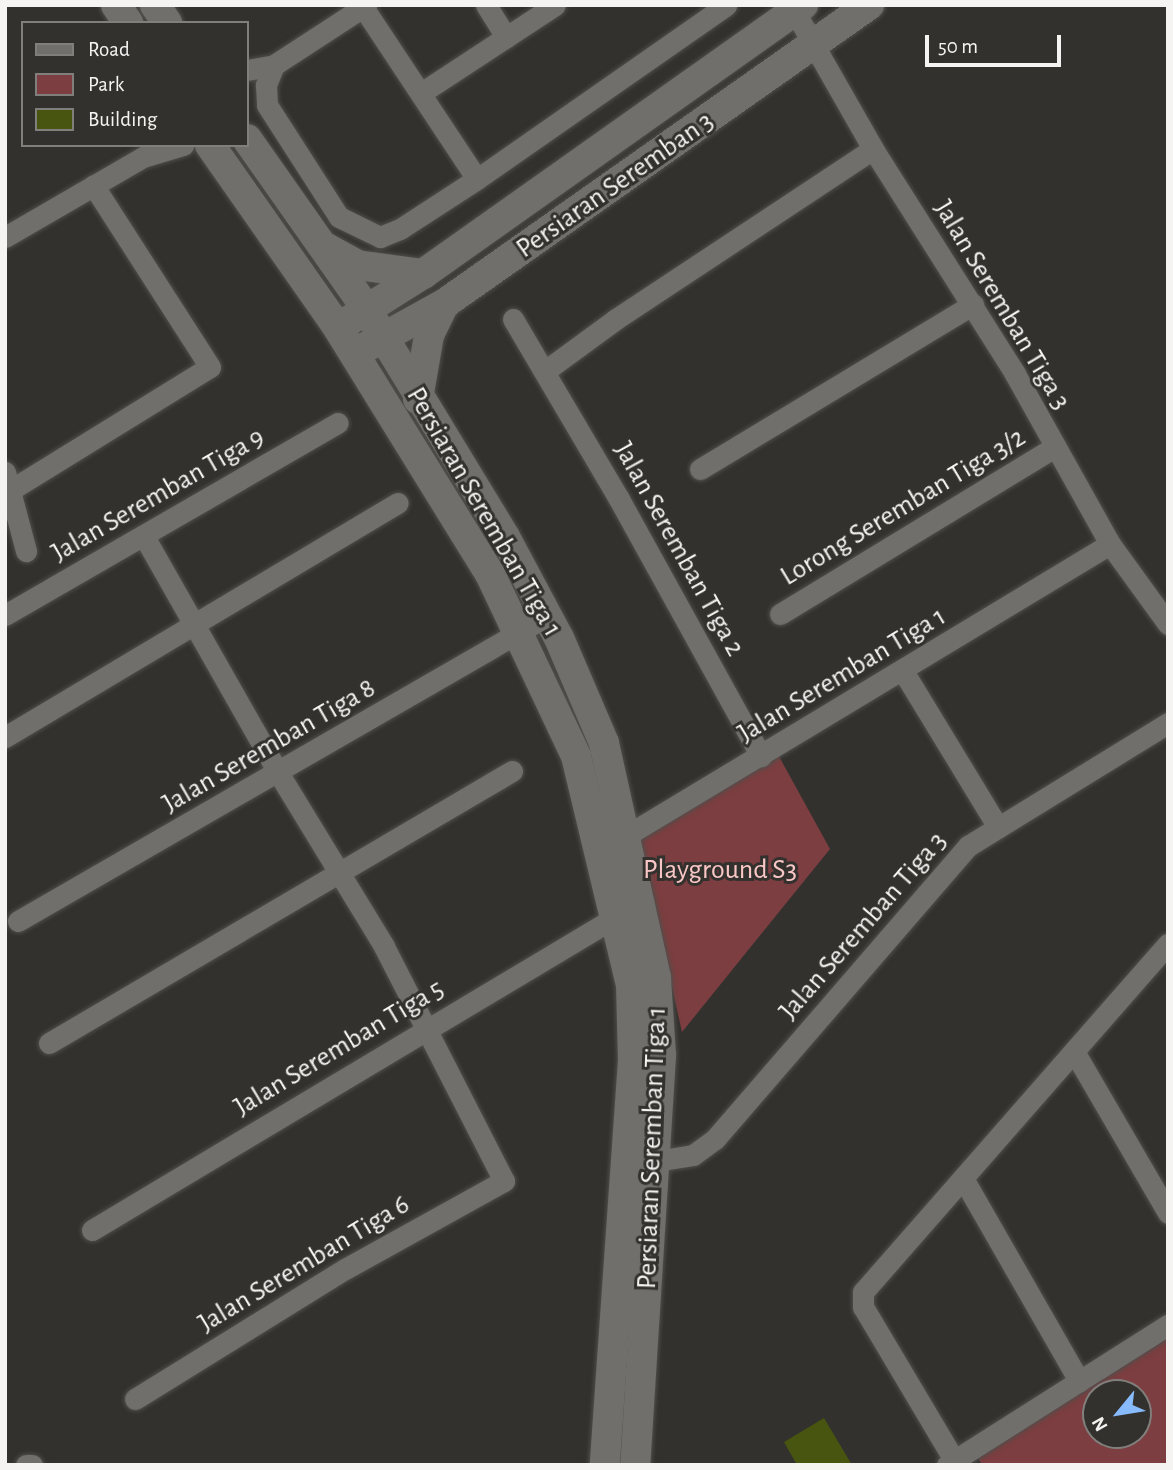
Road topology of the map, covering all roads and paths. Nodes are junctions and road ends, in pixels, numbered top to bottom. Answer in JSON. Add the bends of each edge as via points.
{"nodes":[{"id":1,"x":116,"y":5,"type":"edge"},
{"id":2,"x":155,"y":5,"type":"edge"},
{"id":3,"x":486,"y":5,"type":"edge"},
{"id":4,"x":555,"y":5,"type":"edge"},
{"id":5,"x":726,"y":5,"type":"edge"},
{"id":6,"x":869,"y":5,"type":"edge"},
{"id":7,"x":364,"y":6,"type":"edge"},
{"id":8,"x":796,"y":7,"type":"edge"},
{"id":9,"x":127,"y":21,"type":"edge"},
{"id":10,"x":166,"y":21,"type":"edge"},
{"id":11,"x":506,"y":37,"type":"junction"},
{"id":12,"x":812,"y":46,"type":"junction"},
{"id":13,"x":274,"y":65,"type":"junction"},
{"id":14,"x":248,"y":70,"type":"edge"},
{"id":15,"x":421,"y":93,"type":"junction"},
{"id":16,"x":248,"y":140,"type":"edge"},
{"id":17,"x":171,"y":147,"type":"edge"},
{"id":18,"x":212,"y":147,"type":"edge"},
{"id":19,"x":873,"y":149,"type":"junction"},
{"id":20,"x":148,"y":151,"type":"edge"},
{"id":21,"x":477,"y":179,"type":"junction"},
{"id":22,"x":93,"y":185,"type":"junction"},
{"id":23,"x":5,"y":237,"type":"edge"},
{"id":24,"x":321,"y":245,"type":"junction"},
{"id":25,"x":424,"y":274,"type":"junction"},
{"id":26,"x":444,"y":304,"type":"junction"},
{"id":27,"x":973,"y":304,"type":"junction"},
{"id":28,"x":367,"y":310,"type":"junction"},
{"id":29,"x":513,"y":319,"type":"dead end"},
{"id":30,"x":338,"y":328,"type":"junction"},
{"id":31,"x":383,"y":338,"type":"junction"},
{"id":32,"x":354,"y":354,"type":"junction"},
{"id":33,"x":545,"y":371,"type":"junction"},
{"id":34,"x":418,"y":398,"type":"junction"},
{"id":35,"x":338,"y":423,"type":"dead end"},
{"id":36,"x":1055,"y":447,"type":"junction"},
{"id":37,"x":700,"y":469,"type":"dead end"},
{"id":38,"x":7,"y":481,"type":"edge"},
{"id":39,"x":398,"y":503,"type":"dead end"},
{"id":40,"x":144,"y":536,"type":"junction"},
{"id":41,"x":1110,"y":544,"type":"junction"},
{"id":42,"x":26,"y":551,"type":"dead end"},
{"id":43,"x":780,"y":614,"type":"dead end"},
{"id":44,"x":5,"y":615,"type":"edge"},
{"id":45,"x":547,"y":616,"type":"junction"},
{"id":46,"x":1168,"y":624,"type":"edge"},
{"id":47,"x":194,"y":626,"type":"junction"},
{"id":48,"x":519,"y":632,"type":"junction"},
{"id":49,"x":903,"y":671,"type":"junction"},
{"id":50,"x":1168,"y":723,"type":"edge"},
{"id":51,"x":5,"y":737,"type":"edge"},
{"id":52,"x":761,"y":756,"type":"junction"},
{"id":53,"x":512,"y":771,"type":"dead end"},
{"id":54,"x":279,"y":774,"type":"junction"},
{"id":55,"x":998,"y":827,"type":"junction"},
{"id":56,"x":628,"y":835,"type":"junction"},
{"id":57,"x":600,"y":851,"type":"junction"},
{"id":58,"x":340,"y":876,"type":"junction"},
{"id":59,"x":617,"y":916,"type":"junction"},
{"id":60,"x":18,"y":921,"type":"dead end"},
{"id":61,"x":1168,"y":943,"type":"edge"},
{"id":62,"x":428,"y":1025,"type":"junction"},
{"id":63,"x":49,"y":1043,"type":"dead end"},
{"id":64,"x":1075,"y":1053,"type":"junction"},
{"id":65,"x":656,"y":1161,"type":"junction"},
{"id":66,"x":964,"y":1180,"type":"junction"},
{"id":67,"x":1168,"y":1213,"type":"edge"},
{"id":68,"x":92,"y":1230,"type":"dead end"},
{"id":69,"x":1168,"y":1325,"type":"edge"},
{"id":70,"x":1079,"y":1381,"type":"junction"},
{"id":71,"x":135,"y":1399,"type":"dead end"},
{"id":72,"x":953,"y":1463,"type":"edge"},
{"id":73,"x":605,"y":1465,"type":"edge"},
{"id":74,"x":635,"y":1465,"type":"edge"}],
"edges":[{"from":1,"to":9,"type":"main road"},
{"from":2,"to":10,"type":"main road"},
{"from":3,"to":11,"type":"street"},
{"from":4,"to":11,"type":"street"},
{"from":5,"to":21,"type":"street"},
{"from":6,"to":12,"type":"main road","name":"Persiaran Seremban 3"},
{"from":7,"to":13,"type":"street"},
{"from":7,"to":15,"type":"street"},
{"from":8,"to":12,"type":"street","name":"Jalan Seremban Tiga 3"},
{"from":8,"to":25,"type":"main road","name":"Persiaran Seremban 3"},
{"from":11,"to":15,"type":"street"},
{"from":12,"to":19,"type":"street","name":"Jalan Seremban Tiga 3"},
{"from":12,"to":26,"type":"main road","name":"Persiaran Seremban 3"},
{"from":13,"to":14,"type":"street"},
{"from":13,"to":21,"type":"street","via":[[267,104],[339,217],[361,230],[380,237],[400,229]]},
{"from":15,"to":21,"type":"street"},
{"from":16,"to":24,"type":"main road","name":"Persiaran Seremban Tiga 1"},
{"from":17,"to":20,"type":"street"},
{"from":18,"to":30,"type":"main road","name":"Persiaran Seremban Tiga 1"},
{"from":19,"to":27,"type":"street","name":"Jalan Seremban Tiga 3"},
{"from":19,"to":33,"type":"street"},
{"from":20,"to":22,"type":"street"},
{"from":22,"to":23,"type":"street"},
{"from":22,"to":38,"type":"street","via":[[210,366]]},
{"from":24,"to":25,"type":"main road","via":[[357,265]]},
{"from":24,"to":28,"type":"main road","name":"Persiaran Seremban Tiga 1"},
{"from":25,"to":28,"type":"main road","name":"Persiaran Seremban 3"},
{"from":26,"to":31,"type":"main road","name":"Persiaran Seremban 3"},
{"from":26,"to":34,"type":"main road","via":[[429,335]]},
{"from":27,"to":36,"type":"street","name":"Jalan Seremban Tiga 3"},
{"from":27,"to":37,"type":"street"},
{"from":28,"to":30,"type":"main road","name":"Persiaran Seremban 3"},
{"from":28,"to":31,"type":"main road","name":"Persiaran Seremban Tiga 1"},
{"from":29,"to":33,"type":"street","name":"Jalan Seremban Tiga 2"},
{"from":30,"to":32,"type":"main road","name":"Persiaran Seremban Tiga 1"},
{"from":31,"to":32,"type":"main road","name":"Persiaran Seremban 3"},
{"from":31,"to":34,"type":"main road","name":"Persiaran Seremban Tiga 1"},
{"from":32,"to":48,"type":"main road","name":"Persiaran Seremban Tiga 1","via":[[490,574]]},
{"from":33,"to":52,"type":"street","name":"Jalan Seremban Tiga 2"},
{"from":34,"to":45,"type":"main road","name":"Persiaran Seremban Tiga 1","via":[[505,537]]},
{"from":35,"to":40,"type":"street","name":"Jalan Seremban Tiga 9"},
{"from":36,"to":41,"type":"street","name":"Jalan Seremban Tiga 3"},
{"from":36,"to":43,"type":"street","name":"Lorong Seremban Tiga 3/2"},
{"from":38,"to":42,"type":"street"},
{"from":39,"to":47,"type":"street"},
{"from":40,"to":44,"type":"street","name":"Jalan Seremban Tiga 9"},
{"from":40,"to":47,"type":"street"},
{"from":41,"to":46,"type":"street","name":"Jalan Seremban Tiga 3"},
{"from":41,"to":49,"type":"street","name":"Jalan Seremban Tiga 1"},
{"from":45,"to":48,"type":"street","name":"Jalan Seremban Tiga 8"},
{"from":45,"to":56,"type":"main road","name":"Persiaran Seremban Tiga 1","via":[[604,743]]},
{"from":47,"to":51,"type":"street"},
{"from":47,"to":54,"type":"street"},
{"from":48,"to":54,"type":"street","name":"Jalan Seremban Tiga 8"},
{"from":48,"to":57,"type":"main road","name":"Persiaran Seremban Tiga 1","via":[[576,756]]},
{"from":49,"to":52,"type":"street","name":"Jalan Seremban Tiga 1"},
{"from":49,"to":55,"type":"street"},
{"from":50,"to":55,"type":"street","name":"Jalan Seremban Tiga 3"},
{"from":52,"to":56,"type":"street","name":"Jalan Seremban Tiga 1"},
{"from":53,"to":58,"type":"street"},
{"from":54,"to":58,"type":"street"},
{"from":54,"to":60,"type":"street","name":"Jalan Seremban Tiga 8"},
{"from":55,"to":65,"type":"street","name":"Jalan Seremban Tiga 3","via":[[968,846],[715,1139],[692,1155]]},
{"from":56,"to":57,"type":"street","name":"Jalan Seremban Tiga 1"},
{"from":56,"to":65,"type":"main road","name":"Persiaran Seremban Tiga 1","via":[[656,978],[661,1056]]},
{"from":57,"to":59,"type":"main road","name":"Persiaran Seremban Tiga 1"},
{"from":58,"to":62,"type":"street"},
{"from":58,"to":63,"type":"street"},
{"from":59,"to":62,"type":"street","name":"Jalan Seremban Tiga 5"},
{"from":59,"to":73,"type":"main road","name":"Persiaran Seremban Tiga 1","via":[[631,985],[633,1060]]},
{"from":61,"to":64,"type":"street"},
{"from":62,"to":68,"type":"street","name":"Jalan Seremban Tiga 5"},
{"from":62,"to":71,"type":"street","name":"Jalan Seremban Tiga 6","via":[[504,1181],[345,1269]]},
{"from":64,"to":66,"type":"street"},
{"from":64,"to":67,"type":"street"},
{"from":65,"to":74,"type":"main road","name":"Persiaran Seremban Tiga 1"},
{"from":66,"to":70,"type":"street"},
{"from":66,"to":72,"type":"street","via":[[863,1292],[862,1299]]},
{"from":69,"to":70,"type":"street"},
{"from":70,"to":72,"type":"street"}]}
